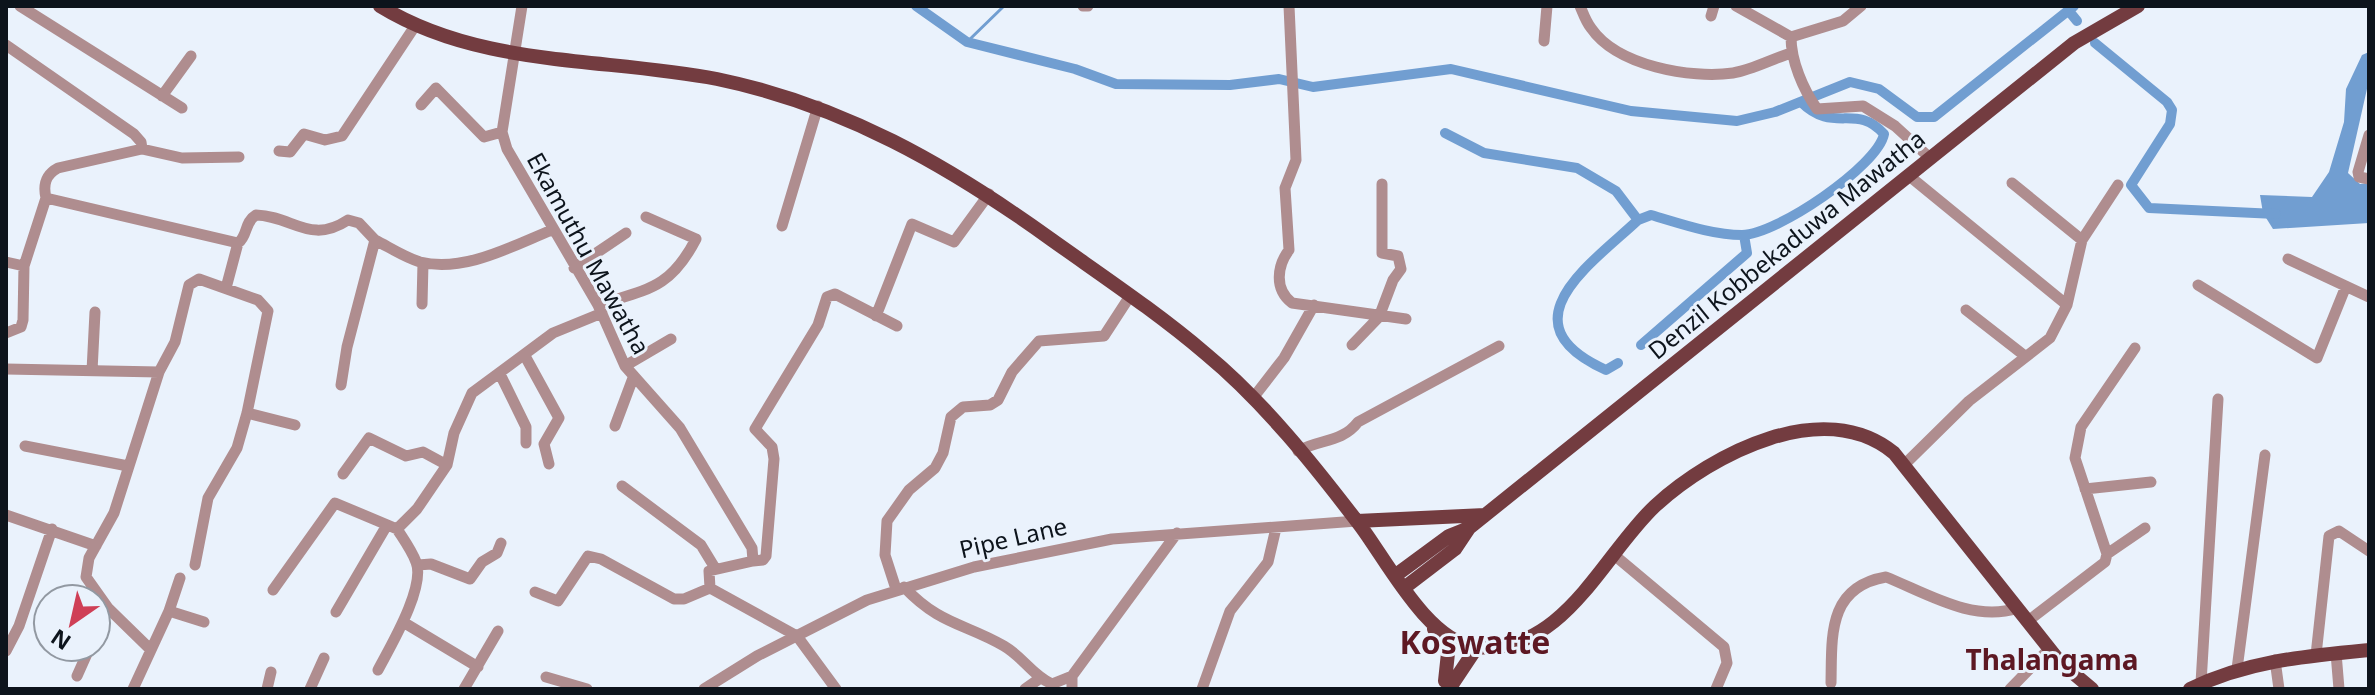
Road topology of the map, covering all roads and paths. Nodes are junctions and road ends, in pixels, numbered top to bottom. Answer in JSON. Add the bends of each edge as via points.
{"nodes":[{"id":1,"x":20,"y":6,"type":"edge"},
{"id":2,"x":380,"y":6,"type":"edge"},
{"id":3,"x":522,"y":6,"type":"edge"},
{"id":4,"x":1289,"y":6,"type":"edge"},
{"id":5,"x":1547,"y":6,"type":"edge"},
{"id":6,"x":1580,"y":6,"type":"edge"},
{"id":7,"x":1736,"y":6,"type":"edge"},
{"id":8,"x":1861,"y":6,"type":"edge"},
{"id":9,"x":2138,"y":6,"type":"edge"},
{"id":10,"x":415,"y":26,"type":"junction"},
{"id":11,"x":1791,"y":37,"type":"junction"},
{"id":12,"x":1544,"y":41,"type":"dead end"},
{"id":13,"x":6,"y":45,"type":"edge"},
{"id":14,"x":512,"y":52,"type":"junction"},
{"id":15,"x":1791,"y":53,"type":"junction"},
{"id":16,"x":191,"y":56,"type":"dead end"},
{"id":17,"x":162,"y":96,"type":"junction"},
{"id":18,"x":421,"y":105,"type":"dead end"},
{"id":19,"x":818,"y":106,"type":"junction"},
{"id":20,"x":182,"y":108,"type":"dead end"},
{"id":21,"x":502,"y":132,"type":"junction"},
{"id":22,"x":2369,"y":135,"type":"edge"},
{"id":23,"x":142,"y":149,"type":"junction"},
{"id":24,"x":279,"y":151,"type":"dead end"},
{"id":25,"x":239,"y":157,"type":"dead end"},
{"id":26,"x":1930,"y":158,"type":"junction"},
{"id":27,"x":1908,"y":175,"type":"junction"},
{"id":28,"x":2369,"y":179,"type":"edge"},
{"id":29,"x":2012,"y":183,"type":"dead end"},
{"id":30,"x":1382,"y":184,"type":"dead end"},
{"id":31,"x":2118,"y":185,"type":"dead end"},
{"id":32,"x":989,"y":194,"type":"junction"},
{"id":33,"x":46,"y":198,"type":"junction"},
{"id":34,"x":646,"y":217,"type":"dead end"},
{"id":35,"x":782,"y":226,"type":"dead end"},
{"id":36,"x":552,"y":230,"type":"junction"},
{"id":37,"x":626,"y":233,"type":"dead end"},
{"id":38,"x":375,"y":240,"type":"junction"},
{"id":39,"x":2082,"y":240,"type":"junction"},
{"id":40,"x":238,"y":243,"type":"junction"},
{"id":41,"x":2288,"y":259,"type":"dead end"},
{"id":42,"x":6,"y":262,"type":"edge"},
{"id":43,"x":423,"y":263,"type":"junction"},
{"id":44,"x":24,"y":266,"type":"junction"},
{"id":45,"x":574,"y":268,"type":"junction"},
{"id":46,"x":2198,"y":285,"type":"dead end"},
{"id":47,"x":2346,"y":286,"type":"junction"},
{"id":48,"x":226,"y":288,"type":"junction"},
{"id":49,"x":1130,"y":296,"type":"junction"},
{"id":50,"x":2369,"y":297,"type":"edge"},
{"id":51,"x":422,"y":304,"type":"dead end"},
{"id":52,"x":1314,"y":305,"type":"junction"},
{"id":53,"x":2067,"y":305,"type":"junction"},
{"id":54,"x":600,"y":309,"type":"junction"},
{"id":55,"x":1966,"y":310,"type":"dead end"},
{"id":56,"x":95,"y":312,"type":"dead end"},
{"id":57,"x":876,"y":316,"type":"junction"},
{"id":58,"x":1379,"y":317,"type":"junction"},
{"id":59,"x":1406,"y":319,"type":"dead end"},
{"id":60,"x":897,"y":326,"type":"dead end"},
{"id":61,"x":6,"y":333,"type":"edge"},
{"id":62,"x":671,"y":339,"type":"dead end"},
{"id":63,"x":1352,"y":345,"type":"dead end"},
{"id":64,"x":1499,"y":346,"type":"dead end"},
{"id":65,"x":2135,"y":348,"type":"dead end"},
{"id":66,"x":525,"y":356,"type":"junction"},
{"id":67,"x":2025,"y":356,"type":"junction"},
{"id":68,"x":625,"y":366,"type":"junction"},
{"id":69,"x":6,"y":369,"type":"edge"},
{"id":70,"x":92,"y":371,"type":"junction"},
{"id":71,"x":159,"y":372,"type":"junction"},
{"id":72,"x":500,"y":374,"type":"junction"},
{"id":73,"x":633,"y":378,"type":"junction"},
{"id":74,"x":341,"y":385,"type":"dead end"},
{"id":75,"x":1253,"y":398,"type":"junction"},
{"id":76,"x":2218,"y":399,"type":"dead end"},
{"id":77,"x":247,"y":413,"type":"junction"},
{"id":78,"x":295,"y":425,"type":"dead end"},
{"id":79,"x":615,"y":426,"type":"dead end"},
{"id":80,"x":526,"y":443,"type":"dead end"},
{"id":81,"x":25,"y":446,"type":"dead end"},
{"id":82,"x":1298,"y":451,"type":"junction"},
{"id":83,"x":2265,"y":455,"type":"dead end"},
{"id":84,"x":549,"y":464,"type":"dead end"},
{"id":85,"x":1905,"y":464,"type":"junction"},
{"id":86,"x":447,"y":465,"type":"junction"},
{"id":87,"x":128,"y":466,"type":"junction"},
{"id":88,"x":343,"y":474,"type":"dead end"},
{"id":89,"x":2151,"y":482,"type":"dead end"},
{"id":90,"x":622,"y":486,"type":"dead end"},
{"id":91,"x":2085,"y":489,"type":"junction"},
{"id":92,"x":6,"y":515,"type":"edge"},
{"id":93,"x":1485,"y":515,"type":"junction"},
{"id":94,"x":1357,"y":521,"type":"junction"},
{"id":95,"x":392,"y":527,"type":"junction"},
{"id":96,"x":1276,"y":528,"type":"junction"},
{"id":97,"x":1469,"y":528,"type":"junction"},
{"id":98,"x":2145,"y":528,"type":"dead end"},
{"id":99,"x":52,"y":529,"type":"junction"},
{"id":100,"x":1177,"y":533,"type":"junction"},
{"id":101,"x":501,"y":543,"type":"dead end"},
{"id":102,"x":96,"y":546,"type":"junction"},
{"id":103,"x":2369,"y":551,"type":"edge"},
{"id":104,"x":1613,"y":554,"type":"junction"},
{"id":105,"x":2107,"y":554,"type":"junction"},
{"id":106,"x":753,"y":561,"type":"junction"},
{"id":107,"x":195,"y":565,"type":"dead end"},
{"id":108,"x":418,"y":565,"type":"junction"},
{"id":109,"x":715,"y":568,"type":"junction"},
{"id":110,"x":1396,"y":575,"type":"junction"},
{"id":111,"x":180,"y":578,"type":"dead end"},
{"id":112,"x":90,"y":583,"type":"edge"},
{"id":113,"x":710,"y":588,"type":"junction"},
{"id":114,"x":900,"y":588,"type":"junction"},
{"id":115,"x":1404,"y":588,"type":"junction"},
{"id":116,"x":273,"y":590,"type":"dead end"},
{"id":117,"x":535,"y":592,"type":"dead end"},
{"id":118,"x":2017,"y":608,"type":"junction"},
{"id":119,"x":169,"y":611,"type":"junction"},
{"id":120,"x":112,"y":612,"type":"edge"},
{"id":121,"x":336,"y":612,"type":"dead end"},
{"id":122,"x":1429,"y":619,"type":"junction"},
{"id":123,"x":2028,"y":621,"type":"junction"},
{"id":124,"x":204,"y":622,"type":"dead end"},
{"id":125,"x":403,"y":622,"type":"junction"},
{"id":126,"x":498,"y":631,"type":"dead end"},
{"id":127,"x":797,"y":636,"type":"junction"},
{"id":128,"x":1472,"y":646,"type":"junction"},
{"id":129,"x":150,"y":649,"type":"junction"},
{"id":130,"x":2049,"y":649,"type":"junction"},
{"id":131,"x":2369,"y":650,"type":"edge"},
{"id":132,"x":6,"y":651,"type":"edge"},
{"id":133,"x":2336,"y":653,"type":"junction"},
{"id":134,"x":2316,"y":655,"type":"junction"},
{"id":135,"x":324,"y":658,"type":"dead end"},
{"id":136,"x":2275,"y":660,"type":"junction"},
{"id":137,"x":83,"y":663,"type":"edge"},
{"id":138,"x":478,"y":667,"type":"junction"},
{"id":139,"x":2237,"y":669,"type":"junction"},
{"id":140,"x":378,"y":670,"type":"dead end"},
{"id":141,"x":271,"y":672,"type":"dead end"},
{"id":142,"x":77,"y":676,"type":"dead end"},
{"id":143,"x":1072,"y":676,"type":"junction"},
{"id":144,"x":546,"y":677,"type":"dead end"},
{"id":145,"x":1039,"y":679,"type":"junction"},
{"id":146,"x":1831,"y":683,"type":"dead end"},
{"id":147,"x":2218,"y":683,"type":"edge"},
{"id":148,"x":1450,"y":686,"type":"edge"},
{"id":149,"x":2196,"y":686,"type":"edge"},
{"id":150,"x":137,"y":687,"type":"edge"},
{"id":151,"x":267,"y":689,"type":"edge"},
{"id":152,"x":310,"y":689,"type":"edge"},
{"id":153,"x":464,"y":689,"type":"edge"},
{"id":154,"x":587,"y":689,"type":"edge"},
{"id":155,"x":704,"y":689,"type":"edge"},
{"id":156,"x":836,"y":689,"type":"edge"},
{"id":157,"x":1025,"y":689,"type":"edge"},
{"id":158,"x":1072,"y":689,"type":"edge"},
{"id":159,"x":1202,"y":689,"type":"edge"},
{"id":160,"x":1716,"y":689,"type":"edge"},
{"id":161,"x":2010,"y":689,"type":"edge"},
{"id":162,"x":2092,"y":689,"type":"edge"},
{"id":163,"x":2279,"y":689,"type":"edge"},
{"id":164,"x":2339,"y":689,"type":"edge"}],
"edges":[{"from":1,"to":17,"type":"street"},
{"from":2,"to":10,"type":"main road"},
{"from":3,"to":14,"type":"street","name":"Ekamuthu Mawatha"},
{"from":4,"to":52,"type":"street","via":[[1296,160],[1285,188],[1289,250],[1281,260],[1279,287],[1292,303]]},
{"from":5,"to":12,"type":"street"},
{"from":6,"to":15,"type":"street","via":[[1591,30],[1616,51],[1671,71],[1700,76],[1736,72]]},
{"from":7,"to":11,"type":"street"},
{"from":8,"to":11,"type":"street","via":[[1843,21]]},
{"from":9,"to":26,"type":"main road","name":"Denzil Kobbekaduwa Mawatha","via":[[2074,43]]},
{"from":10,"to":14,"type":"main road"},
{"from":10,"to":24,"type":"street","via":[[342,136],[325,140],[304,134],[290,152]]},
{"from":11,"to":15,"type":"street"},
{"from":13,"to":23,"type":"street","via":[[134,134]]},
{"from":14,"to":19,"type":"main road","via":[[712,78]]},
{"from":14,"to":21,"type":"street","name":"Ekamuthu Mawatha"},
{"from":15,"to":26,"type":"street","via":[[1817,109],[1863,106]]},
{"from":16,"to":17,"type":"street"},
{"from":17,"to":20,"type":"street"},
{"from":18,"to":21,"type":"street","via":[[436,88],[484,137]]},
{"from":19,"to":32,"type":"main road","via":[[901,143]]},
{"from":19,"to":35,"type":"street"},
{"from":21,"to":36,"type":"street","name":"Ekamuthu Mawatha"},
{"from":22,"to":28,"type":"street","via":[[2358,172]]},
{"from":23,"to":25,"type":"street","via":[[182,158]]},
{"from":23,"to":33,"type":"street","via":[[53,171],[44,183]]},
{"from":26,"to":27,"type":"main road","name":"Denzil Kobbekaduwa Mawatha"},
{"from":27,"to":53,"type":"street"},
{"from":27,"to":93,"type":"main road","name":"Denzil Kobbekaduwa Mawatha"},
{"from":29,"to":39,"type":"street"},
{"from":30,"to":58,"type":"street","via":[[1382,253],[1398,256],[1401,269]]},
{"from":31,"to":39,"type":"street"},
{"from":32,"to":49,"type":"main road"},
{"from":32,"to":57,"type":"street","via":[[954,242],[912,224]]},
{"from":33,"to":40,"type":"street"},
{"from":33,"to":44,"type":"street"},
{"from":34,"to":54,"type":"street","via":[[696,239],[669,279]]},
{"from":36,"to":43,"type":"street","via":[[480,259]]},
{"from":36,"to":45,"type":"street","name":"Ekamuthu Mawatha"},
{"from":37,"to":45,"type":"street"},
{"from":38,"to":40,"type":"street","via":[[355,220],[323,231],[305,230],[260,214],[248,221]]},
{"from":38,"to":43,"type":"street"},
{"from":38,"to":74,"type":"street"},
{"from":39,"to":53,"type":"street"},
{"from":40,"to":48,"type":"street"},
{"from":41,"to":47,"type":"street"},
{"from":42,"to":44,"type":"street"},
{"from":43,"to":51,"type":"street"},
{"from":44,"to":61,"type":"street","via":[[23,320],[21,327]]},
{"from":45,"to":54,"type":"street","name":"Ekamuthu Mawatha"},
{"from":46,"to":47,"type":"street","via":[[2317,358]]},
{"from":47,"to":50,"type":"street"},
{"from":48,"to":71,"type":"street","via":[[190,281],[175,342]]},
{"from":48,"to":77,"type":"street","via":[[258,300],[268,311]]},
{"from":49,"to":75,"type":"main road","via":[[1209,355]]},
{"from":49,"to":114,"type":"street","via":[[1104,336],[1039,341],[1012,372],[998,400],[963,407],[951,417],[935,468],[909,490],[887,521],[885,555]]},
{"from":52,"to":58,"type":"street"},
{"from":52,"to":75,"type":"street"},
{"from":53,"to":67,"type":"street","via":[[2050,338]]},
{"from":54,"to":66,"type":"street","via":[[553,333]]},
{"from":54,"to":68,"type":"street","name":"Ekamuthu Mawatha"},
{"from":55,"to":67,"type":"street"},
{"from":56,"to":70,"type":"street"},
{"from":57,"to":60,"type":"street"},
{"from":57,"to":106,"type":"street","via":[[835,294],[827,297],[811,338],[761,416],[756,433],[772,447],[774,459],[766,556]]},
{"from":58,"to":59,"type":"street"},
{"from":58,"to":63,"type":"street"},
{"from":62,"to":68,"type":"street"},
{"from":64,"to":82,"type":"street","via":[[1358,422],[1339,439]]},
{"from":65,"to":91,"type":"street","via":[[2081,427],[2075,458]]},
{"from":66,"to":72,"type":"street"},
{"from":66,"to":84,"type":"street","via":[[559,418],[544,444]]},
{"from":67,"to":85,"type":"street","via":[[1969,401]]},
{"from":68,"to":73,"type":"street","name":"Ekamuthu Mawatha"},
{"from":69,"to":70,"type":"street"},
{"from":70,"to":71,"type":"street"},
{"from":71,"to":87,"type":"street"},
{"from":72,"to":80,"type":"street","via":[[526,427]]},
{"from":72,"to":86,"type":"street","via":[[472,393]]},
{"from":73,"to":79,"type":"street"},
{"from":73,"to":106,"type":"street","name":"Ekamuthu Mawatha","via":[[680,428],[752,548]]},
{"from":75,"to":82,"type":"main road"},
{"from":76,"to":149,"type":"street"},
{"from":77,"to":78,"type":"street"},
{"from":77,"to":107,"type":"street","via":[[237,448],[208,498]]},
{"from":81,"to":87,"type":"street"},
{"from":82,"to":94,"type":"main road"},
{"from":83,"to":139,"type":"street"},
{"from":85,"to":104,"type":"main road","via":[[1883,444],[1857,432],[1817,429],[1783,436],[1688,480],[1654,507]]},
{"from":85,"to":118,"type":"main road"},
{"from":86,"to":88,"type":"street","via":[[423,452],[406,456],[369,438]]},
{"from":86,"to":95,"type":"street","via":[[417,509]]},
{"from":87,"to":102,"type":"street","via":[[114,513]]},
{"from":89,"to":91,"type":"street"},
{"from":90,"to":109,"type":"street","via":[[701,545]]},
{"from":91,"to":105,"type":"street"},
{"from":92,"to":99,"type":"street"},
{"from":93,"to":94,"type":"main road"},
{"from":93,"to":97,"type":"main road","name":"Denzil Kobbekaduwa Mawatha"},
{"from":94,"to":96,"type":"street","name":"Pipe Lane"},
{"from":94,"to":110,"type":"main road"},
{"from":95,"to":108,"type":"street"},
{"from":95,"to":116,"type":"street","via":[[335,503]]},
{"from":95,"to":121,"type":"street"},
{"from":96,"to":100,"type":"street","name":"Pipe Lane"},
{"from":96,"to":159,"type":"street","via":[[1268,562],[1230,611]]},
{"from":97,"to":110,"type":"main road","name":"Denzil Kobbekaduwa Mawatha","via":[[1449,536]]},
{"from":97,"to":115,"type":"main road","name":"Denzil Kobbekaduwa Mawatha","via":[[1455,549]]},
{"from":98,"to":105,"type":"street"},
{"from":99,"to":102,"type":"street"},
{"from":99,"to":132,"type":"street"},
{"from":100,"to":114,"type":"street","name":"Pipe Lane","via":[[1041,551]]},
{"from":100,"to":143,"type":"street"},
{"from":101,"to":108,"type":"street","via":[[470,579],[431,564]]},
{"from":102,"to":112,"type":"street","via":[[86,577]]},
{"from":103,"to":134,"type":"street","via":[[2339,531],[2329,536]]},
{"from":104,"to":128,"type":"main road","via":[[1574,604],[1539,631],[1507,645]]},
{"from":104,"to":160,"type":"street","via":[[1724,647],[1727,663]]},
{"from":105,"to":123,"type":"street","via":[[2105,562]]},
{"from":106,"to":109,"type":"street"},
{"from":108,"to":125,"type":"street"},
{"from":109,"to":113,"type":"street","via":[[708,574]]},
{"from":110,"to":115,"type":"main road"},
{"from":111,"to":119,"type":"street"},
{"from":113,"to":117,"type":"street","via":[[674,599],[588,556],[558,601]]},
{"from":113,"to":127,"type":"street"},
{"from":114,"to":127,"type":"street","name":"Pipe Lane"},
{"from":114,"to":145,"type":"street","via":[[948,623],[1005,646]]},
{"from":115,"to":122,"type":"main road"},
{"from":118,"to":123,"type":"main road"},
{"from":118,"to":146,"type":"street","via":[[1978,612],[1886,577],[1873,579],[1837,611]]},
{"from":119,"to":124,"type":"street"},
{"from":119,"to":129,"type":"street"},
{"from":120,"to":129,"type":"street"},
{"from":122,"to":128,"type":"main road"},
{"from":122,"to":148,"type":"main road","via":[[1448,653]]},
{"from":123,"to":130,"type":"main road"},
{"from":125,"to":138,"type":"street"},
{"from":125,"to":140,"type":"street"},
{"from":126,"to":138,"type":"street"},
{"from":127,"to":155,"type":"street","name":"Pipe Lane"},
{"from":127,"to":156,"type":"street"},
{"from":128,"to":148,"type":"main road"},
{"from":129,"to":150,"type":"street"},
{"from":130,"to":161,"type":"street"},
{"from":130,"to":162,"type":"main road"},
{"from":131,"to":133,"type":"main road"},
{"from":133,"to":134,"type":"main road"},
{"from":133,"to":164,"type":"street"},
{"from":134,"to":136,"type":"main road"},
{"from":135,"to":152,"type":"street"},
{"from":136,"to":139,"type":"main road"},
{"from":136,"to":163,"type":"street"},
{"from":137,"to":142,"type":"street"},
{"from":138,"to":153,"type":"street"},
{"from":139,"to":147,"type":"main road"},
{"from":141,"to":151,"type":"street"},
{"from":143,"to":145,"type":"street","via":[[1052,684]]},
{"from":143,"to":158,"type":"street"},
{"from":144,"to":154,"type":"street"},
{"from":145,"to":157,"type":"street"},
{"from":147,"to":149,"type":"main road"}]}
